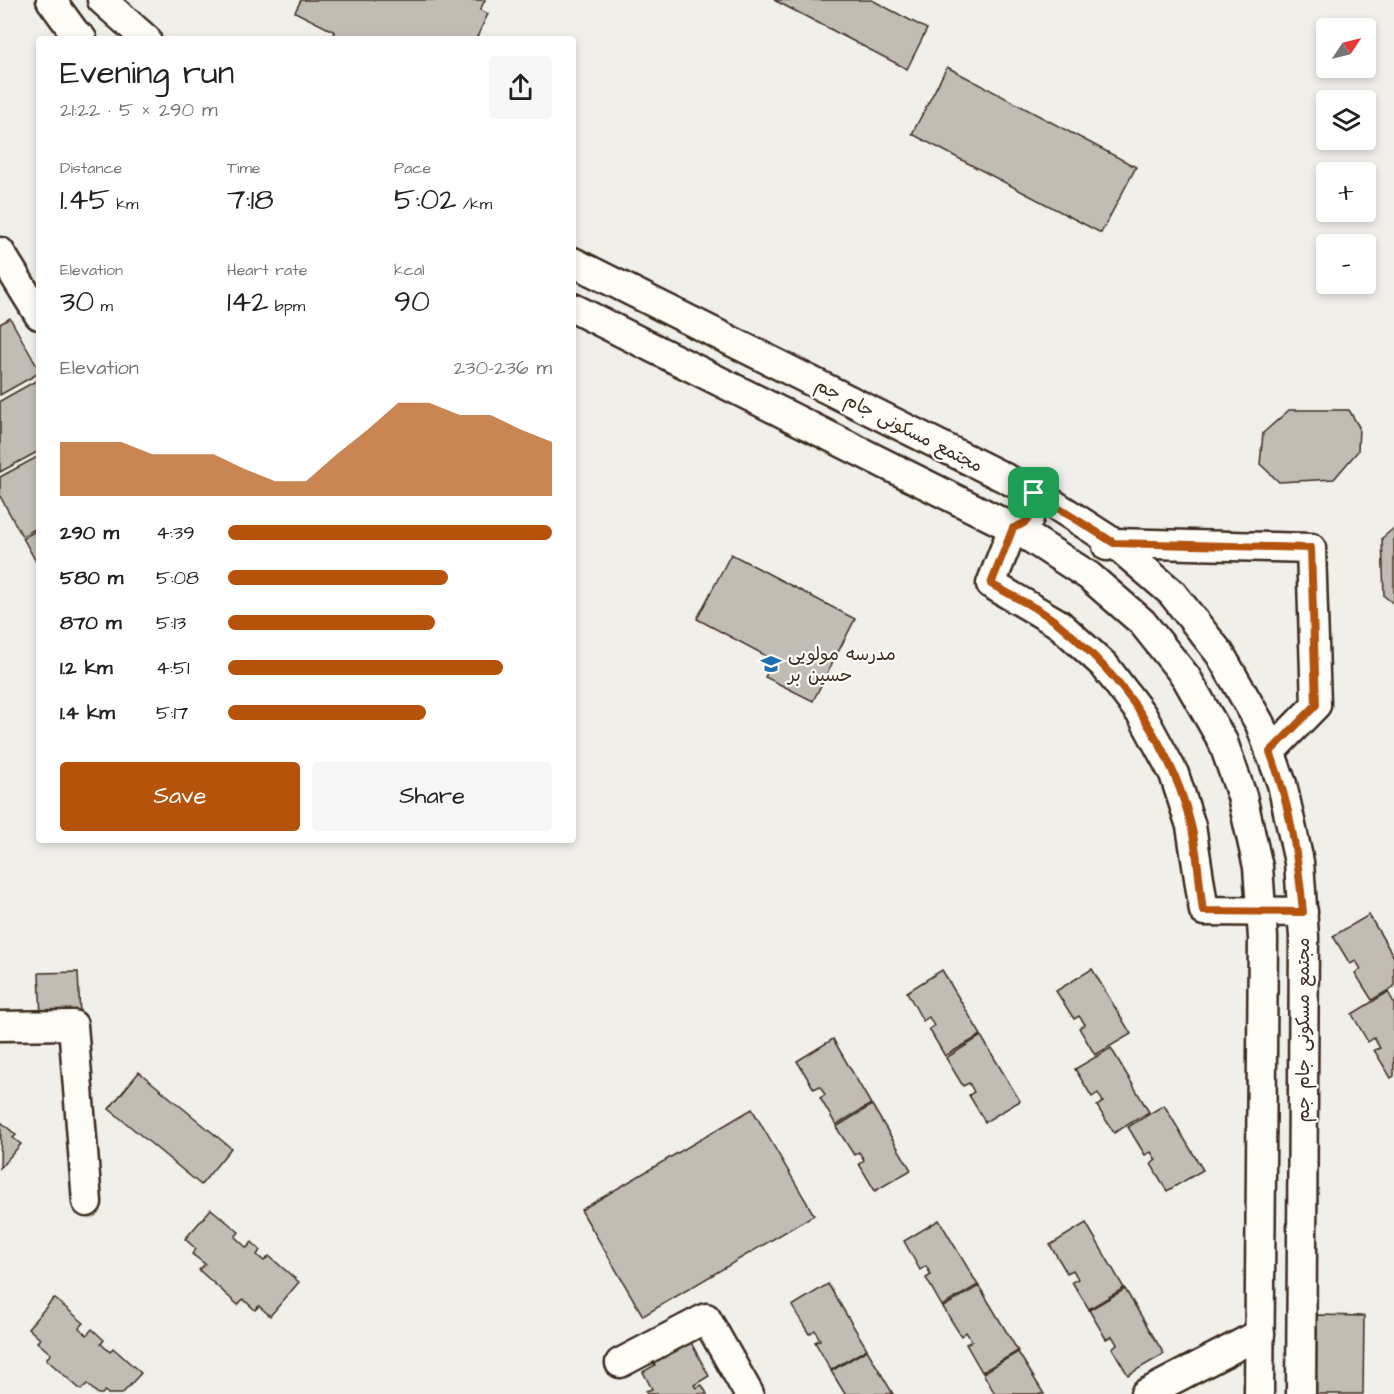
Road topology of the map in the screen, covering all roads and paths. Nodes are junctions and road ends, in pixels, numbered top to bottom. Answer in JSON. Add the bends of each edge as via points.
{"nodes":[{"id":1,"x":51,"y":0,"type":"edge"},
{"id":2,"x":102,"y":0,"type":"edge"},
{"id":3,"x":78,"y":36,"type":"edge"},
{"id":4,"x":143,"y":36,"type":"edge"},
{"id":5,"x":0,"y":252,"type":"edge"},
{"id":6,"x":576,"y":264,"type":"edge"},
{"id":7,"x":614,"y":283,"type":"junction"},
{"id":8,"x":36,"y":310,"type":"edge"},
{"id":9,"x":585,"y":314,"type":"edge"},
{"id":10,"x":1034,"y":493,"type":"junction"},
{"id":11,"x":1013,"y":528,"type":"junction"},
{"id":12,"x":1114,"y":543,"type":"junction"},
{"id":13,"x":1089,"y":576,"type":"junction"},
{"id":14,"x":1270,"y":752,"type":"junction"},
{"id":15,"x":1261,"y":911,"type":"junction"},
{"id":16,"x":1303,"y":912,"type":"junction"},
{"id":17,"x":0,"y":1026,"type":"edge"},
{"id":18,"x":87,"y":1202,"type":"dead end"},
{"id":19,"x":1260,"y":1334,"type":"junction"},
{"id":20,"x":620,"y":1363,"type":"dead end"},
{"id":21,"x":749,"y":1394,"type":"edge"},
{"id":22,"x":1145,"y":1394,"type":"edge"},
{"id":23,"x":1259,"y":1394,"type":"edge"},
{"id":24,"x":1301,"y":1394,"type":"edge"}],
"edges":[{"from":1,"to":3,"type":"street"},
{"from":2,"to":4,"type":"street"},
{"from":5,"to":8,"type":"street"},
{"from":6,"to":7,"type":"street","name":"مجتمع مسکونی جام جم"},
{"from":7,"to":9,"type":"street"},
{"from":7,"to":10,"type":"street","name":"مجتمع مسکونی جام جم"},
{"from":9,"to":11,"type":"street"},
{"from":10,"to":11,"type":"street","via":[[1033,514]]},
{"from":10,"to":12,"type":"street","name":"مجتمع مسکونی جام جم"},
{"from":11,"to":13,"type":"street"},
{"from":11,"to":15,"type":"street","via":[[991,584],[1059,624],[1104,665],[1142,715],[1174,774],[1191,826],[1203,911]]},
{"from":12,"to":13,"type":"street","via":[[1097,554]]},
{"from":12,"to":14,"type":"street","name":"مجتمع مسکونی جام جم","via":[[1172,593],[1220,654],[1260,724]]},
{"from":12,"to":14,"type":"street","via":[[1311,548],[1316,705]]},
{"from":13,"to":15,"type":"street","via":[[1142,622],[1186,677],[1223,742],[1242,796],[1258,867]]},
{"from":14,"to":16,"type":"street","name":"مجتمع مسکونی جام جم","via":[[1282,784],[1299,862]]},
{"from":15,"to":16,"type":"street"},
{"from":15,"to":19,"type":"street"},
{"from":16,"to":24,"type":"street","name":"مجتمع مسکونی جام جم"},
{"from":17,"to":18,"type":"street","via":[[73,1025]]},
{"from":19,"to":22,"type":"street"},
{"from":19,"to":23,"type":"street"},
{"from":20,"to":21,"type":"street","via":[[706,1318]]}]}
